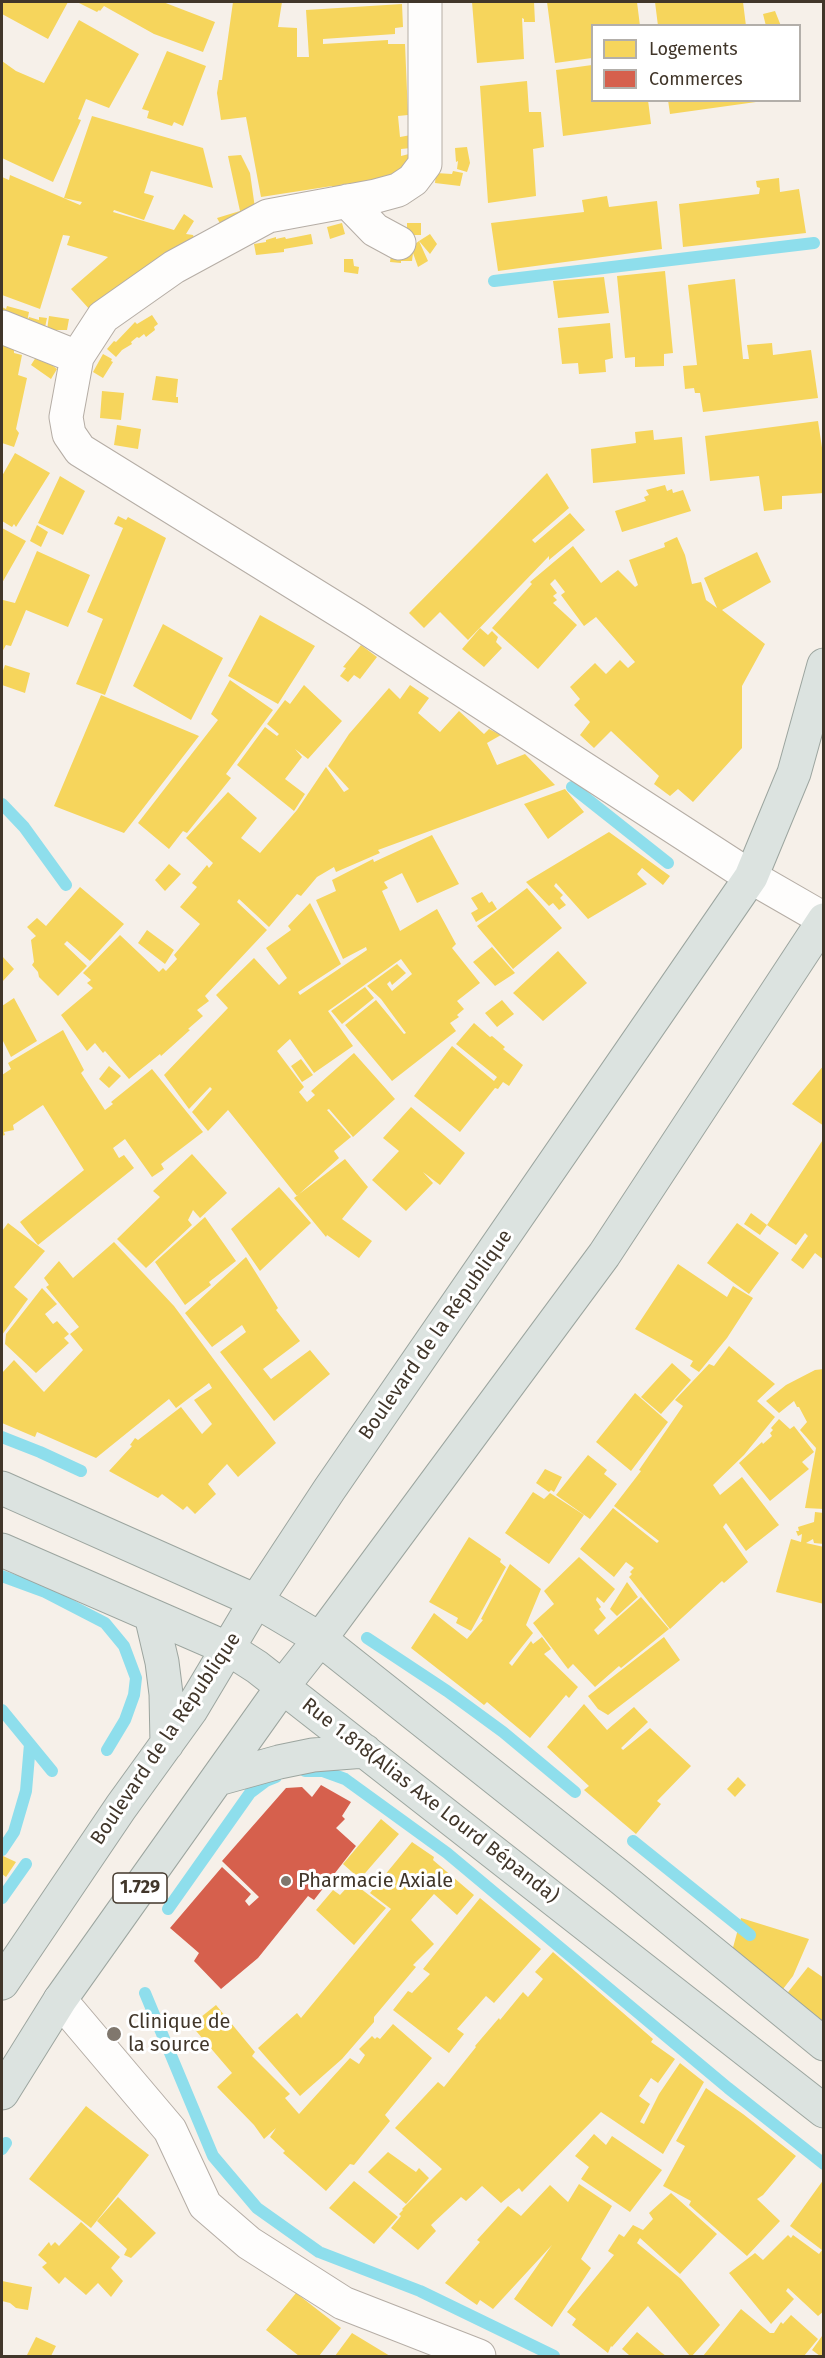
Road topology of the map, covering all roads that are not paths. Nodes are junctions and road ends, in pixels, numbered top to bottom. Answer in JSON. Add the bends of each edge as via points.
{"nodes":[{"id":1,"x":425,"y":2,"type":"edge"},
{"id":2,"x":346,"y":201,"type":"junction"},
{"id":3,"x":399,"y":243,"type":"dead end"},
{"id":4,"x":2,"y":327,"type":"edge"},
{"id":5,"x":77,"y":357,"type":"junction"},
{"id":6,"x":824,"y":665,"type":"edge"},
{"id":7,"x":751,"y":877,"type":"junction"},
{"id":8,"x":824,"y":920,"type":"edge"},
{"id":9,"x":2,"y":1488,"type":"edge"},
{"id":10,"x":2,"y":1550,"type":"edge"},
{"id":11,"x":256,"y":1600,"type":"junction"},
{"id":12,"x":151,"y":1615,"type":"junction"},
{"id":13,"x":320,"y":1639,"type":"junction"},
{"id":14,"x":229,"y":1649,"type":"junction"},
{"id":15,"x":283,"y":1686,"type":"junction"},
{"id":16,"x":167,"y":1744,"type":"junction"},
{"id":17,"x":365,"y":1751,"type":"junction"},
{"id":18,"x":218,"y":1779,"type":"junction"},
{"id":19,"x":2,"y":1983,"type":"edge"},
{"id":20,"x":60,"y":2000,"type":"junction"},
{"id":21,"x":824,"y":2044,"type":"edge"},
{"id":22,"x":2,"y":2093,"type":"edge"},
{"id":23,"x":824,"y":2111,"type":"edge"},
{"id":24,"x":479,"y":2356,"type":"edge"}],
"edges":[{"from":1,"to":2,"type":"street","via":[[425,164],[399,190]]},
{"from":2,"to":3,"type":"street","via":[[375,230]]},
{"from":2,"to":5,"type":"street","via":[[268,216],[174,267],[104,317]]},
{"from":4,"to":5,"type":"street"},
{"from":5,"to":7,"type":"street","via":[[66,417],[69,434],[80,450],[356,621]]},
{"from":6,"to":7,"type":"main road","name":"Boulevard de la République","via":[[794,773]]},
{"from":7,"to":8,"type":"street"},
{"from":7,"to":11,"type":"main road","name":"Boulevard de la République"},
{"from":8,"to":13,"type":"main road","via":[[604,1256]]},
{"from":9,"to":11,"type":"main road"},
{"from":10,"to":12,"type":"main road","name":"Rue 1.818(Alias Axe Lourd Bépanda)"},
{"from":11,"to":13,"type":"main road"},
{"from":11,"to":14,"type":"main road","name":"Boulevard de la République"},
{"from":12,"to":14,"type":"main road","name":"Rue 1.818(Alias Axe Lourd Bépanda)"},
{"from":12,"to":16,"type":"main road","via":[[166,1694]]},
{"from":13,"to":15,"type":"main road"},
{"from":13,"to":21,"type":"main road"},
{"from":14,"to":15,"type":"main road","name":"Rue 1.818(Alias Axe Lourd Bépanda)"},
{"from":14,"to":16,"type":"main road","name":"Boulevard de la République"},
{"from":15,"to":17,"type":"main road","name":"Rue 1.818(Alias Axe Lourd Bépanda)"},
{"from":15,"to":18,"type":"main road","number":"1.729"},
{"from":16,"to":19,"type":"main road","name":"Boulevard de la République"},
{"from":17,"to":18,"type":"main road","via":[[313,1755]]},
{"from":17,"to":23,"type":"main road","name":"Rue 1.818(Alias Axe Lourd Bépanda)"},
{"from":18,"to":20,"type":"main road","number":"1.729"},
{"from":20,"to":22,"type":"main road","number":"1.729"},
{"from":20,"to":24,"type":"street","via":[[170,2130],[205,2205],[249,2243],[343,2303]]}]}
